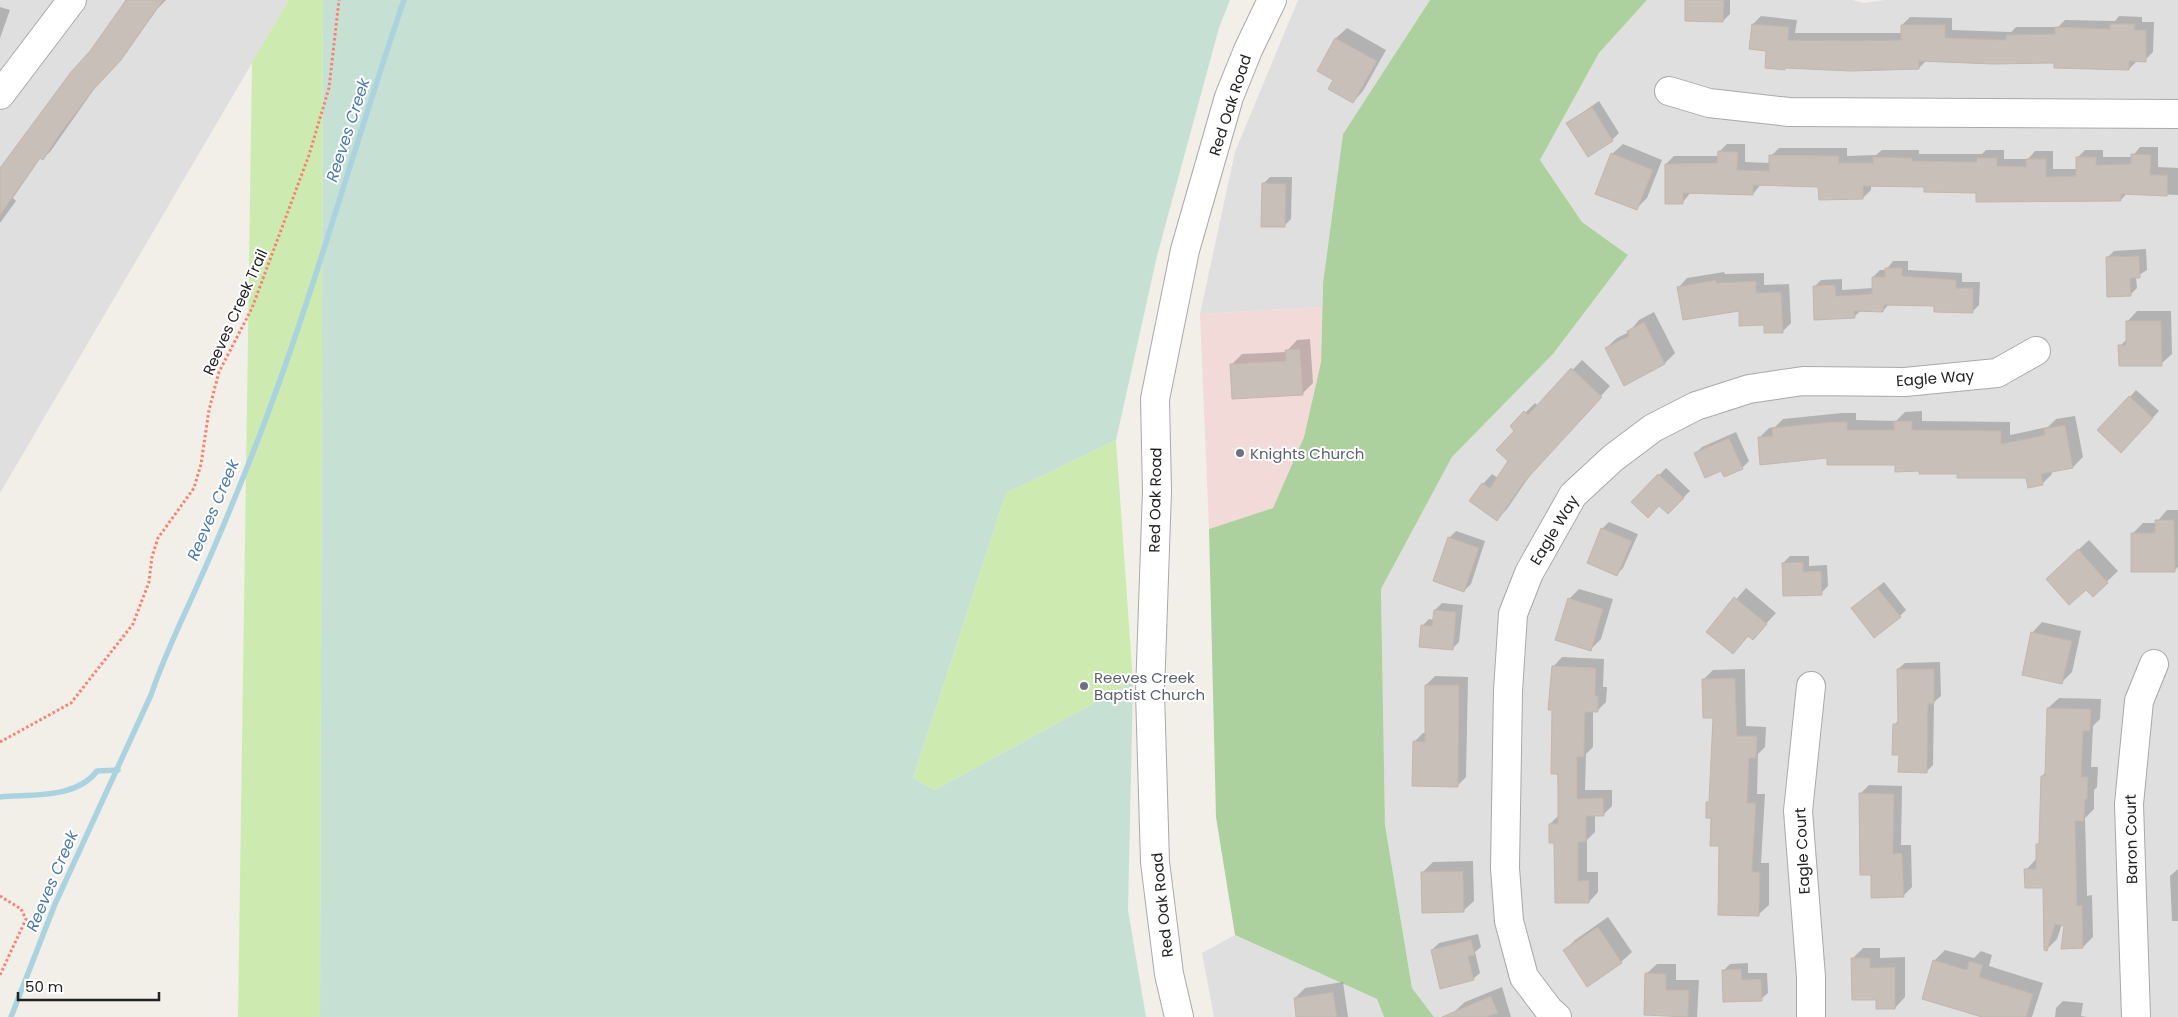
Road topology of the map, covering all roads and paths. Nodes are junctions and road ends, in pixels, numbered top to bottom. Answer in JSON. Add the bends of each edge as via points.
{"nodes":[{"id":1,"x":339,"y":0,"type":"edge"},
{"id":2,"x":1272,"y":0,"type":"edge"},
{"id":3,"x":68,"y":1,"type":"edge"},
{"id":4,"x":1669,"y":91,"type":"dead end"},
{"id":5,"x":0,"y":95,"type":"edge"},
{"id":6,"x":2178,"y":114,"type":"edge"},
{"id":7,"x":2036,"y":351,"type":"dead end"},
{"id":8,"x":2154,"y":664,"type":"dead end"},
{"id":9,"x":1811,"y":686,"type":"dead end"},
{"id":10,"x":0,"y":742,"type":"edge"},
{"id":11,"x":0,"y":896,"type":"edge"},
{"id":12,"x":0,"y":975,"type":"edge"},
{"id":13,"x":1179,"y":1017,"type":"edge"},
{"id":14,"x":1557,"y":1017,"type":"edge"},
{"id":15,"x":1811,"y":1017,"type":"edge"},
{"id":16,"x":2136,"y":1017,"type":"edge"}],
"edges":[{"from":1,"to":10,"type":"path","name":"Reeves Creek Trail","via":[[330,88],[310,155],[252,308],[220,372],[194,488],[158,538],[149,582],[133,624],[71,703]]},
{"from":2,"to":13,"type":"street","name":"Red Oak Road","via":[[1229,97],[1185,250],[1155,399],[1157,492],[1150,692],[1156,862],[1169,974]]},
{"from":3,"to":5,"type":"street"},
{"from":4,"to":6,"type":"street","via":[[1709,103],[1789,112]]},
{"from":7,"to":14,"type":"street","name":"Eagle Way","via":[[1996,374],[1905,382],[1803,381],[1749,389],[1696,406],[1654,428],[1613,458],[1573,495],[1529,573],[1513,614],[1508,691],[1505,868],[1509,921],[1524,977]]},
{"from":8,"to":16,"type":"street","name":"Baron Court","via":[[2139,701],[2129,804]]},
{"from":9,"to":15,"type":"street","name":"Eagle Court","via":[[1798,811],[1811,977]]},
{"from":11,"to":12,"type":"path","via":[[21,908],[26,919]]}]}
